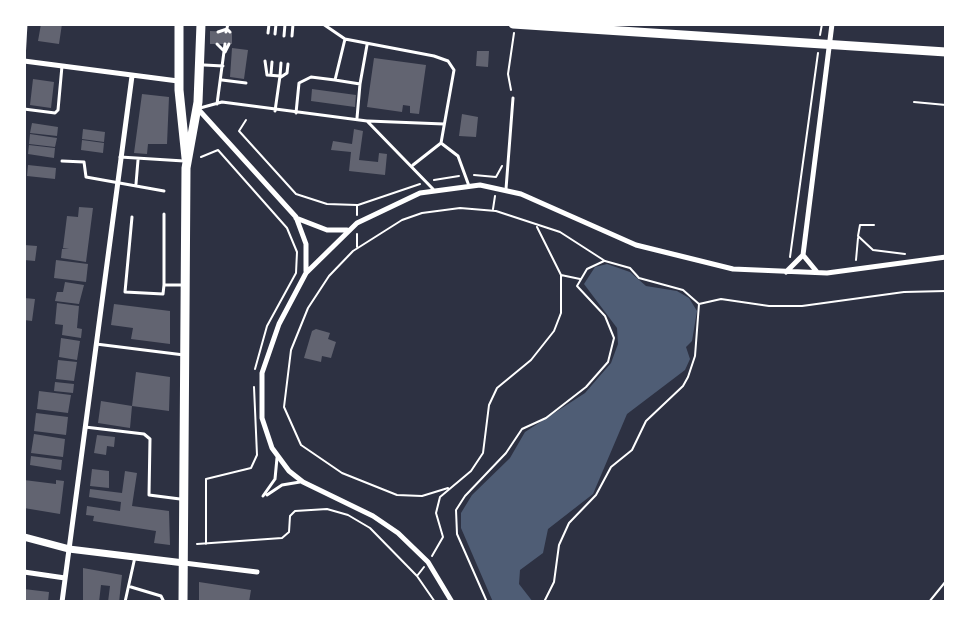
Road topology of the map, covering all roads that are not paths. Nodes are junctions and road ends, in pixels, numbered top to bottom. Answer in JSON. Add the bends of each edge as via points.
{"nodes":[{"id":1,"x":26,"y":24,"type":"edge"},
{"id":2,"x":179,"y":24,"type":"edge"},
{"id":3,"x":201,"y":24,"type":"edge"},
{"id":4,"x":269,"y":24,"type":"edge"},
{"id":5,"x":276,"y":24,"type":"edge"},
{"id":6,"x":285,"y":24,"type":"edge"},
{"id":7,"x":293,"y":24,"type":"edge"},
{"id":8,"x":323,"y":24,"type":"edge"},
{"id":9,"x":514,"y":24,"type":"edge"},
{"id":10,"x":832,"y":24,"type":"edge"},
{"id":11,"x":228,"y":29,"type":"edge"},
{"id":12,"x":218,"y":32,"type":"dead end"},
{"id":13,"x":268,"y":33,"type":"dead end"},
{"id":14,"x":275,"y":34,"type":"dead end"},
{"id":15,"x":284,"y":36,"type":"dead end"},
{"id":16,"x":292,"y":36,"type":"dead end"},
{"id":17,"x":345,"y":39,"type":"junction"},
{"id":18,"x":367,"y":43,"type":"junction"},
{"id":19,"x":217,"y":44,"type":"dead end"},
{"id":20,"x":227,"y":44,"type":"dead end"},
{"id":21,"x":225,"y":52,"type":"junction"},
{"id":22,"x":946,"y":52,"type":"edge"},
{"id":23,"x":265,"y":61,"type":"dead end"},
{"id":24,"x":24,"y":62,"type":"edge"},
{"id":25,"x":272,"y":62,"type":"dead end"},
{"id":26,"x":281,"y":63,"type":"dead end"},
{"id":27,"x":200,"y":64,"type":"junction"},
{"id":28,"x":288,"y":64,"type":"dead end"},
{"id":29,"x":62,"y":66,"type":"junction"},
{"id":30,"x":223,"y":66,"type":"junction"},
{"id":31,"x":271,"y":75,"type":"junction"},
{"id":32,"x":132,"y":76,"type":"junction"},
{"id":33,"x":280,"y":76,"type":"junction"},
{"id":34,"x":222,"y":80,"type":"junction"},
{"id":35,"x":335,"y":80,"type":"junction"},
{"id":36,"x":179,"y":81,"type":"junction"},
{"id":37,"x":246,"y":83,"type":"dead end"},
{"id":38,"x":360,"y":84,"type":"junction"},
{"id":39,"x":513,"y":98,"type":"road end"},
{"id":40,"x":217,"y":104,"type":"junction"},
{"id":41,"x":24,"y":109,"type":"edge"},
{"id":42,"x":197,"y":109,"type":"junction"},
{"id":43,"x":275,"y":111,"type":"junction"},
{"id":44,"x":296,"y":113,"type":"junction"},
{"id":45,"x":357,"y":118,"type":"junction"},
{"id":46,"x":367,"y":121,"type":"junction"},
{"id":47,"x":444,"y":124,"type":"junction"},
{"id":48,"x":441,"y":143,"type":"junction"},
{"id":49,"x":120,"y":157,"type":"junction"},
{"id":50,"x":138,"y":160,"type":"junction"},
{"id":51,"x":62,"y":161,"type":"dead end"},
{"id":52,"x":187,"y":161,"type":"junction"},
{"id":53,"x":412,"y":166,"type":"junction"},
{"id":54,"x":118,"y":180,"type":"junction"},
{"id":55,"x":136,"y":184,"type":"junction"},
{"id":56,"x":469,"y":186,"type":"junction"},
{"id":57,"x":506,"y":189,"type":"junction"},
{"id":58,"x":434,"y":190,"type":"junction"},
{"id":59,"x":164,"y":191,"type":"dead end"},
{"id":60,"x":164,"y":214,"type":"dead end"},
{"id":61,"x":132,"y":217,"type":"dead end"},
{"id":62,"x":296,"y":217,"type":"junction"},
{"id":63,"x":347,"y":230,"type":"junction"},
{"id":64,"x":803,"y":255,"type":"junction"},
{"id":65,"x":946,"y":257,"type":"edge"},
{"id":66,"x":785,"y":272,"type":"junction"},
{"id":67,"x":306,"y":273,"type":"junction"},
{"id":68,"x":818,"y":273,"type":"junction"},
{"id":69,"x":164,"y":285,"type":"junction"},
{"id":70,"x":185,"y":285,"type":"junction"},
{"id":71,"x":96,"y":344,"type":"junction"},
{"id":72,"x":185,"y":355,"type":"junction"},
{"id":73,"x":85,"y":427,"type":"junction"},
{"id":74,"x":276,"y":454,"type":"junction"},
{"id":75,"x":303,"y":482,"type":"junction"},
{"id":76,"x":184,"y":499,"type":"junction"},
{"id":77,"x":24,"y":537,"type":"edge"},
{"id":78,"x":69,"y":549,"type":"junction"},
{"id":79,"x":135,"y":557,"type":"junction"},
{"id":80,"x":184,"y":563,"type":"junction"},
{"id":81,"x":24,"y":572,"type":"edge"},
{"id":82,"x":257,"y":572,"type":"dead end"},
{"id":83,"x":65,"y":578,"type":"junction"},
{"id":84,"x":131,"y":587,"type":"junction"},
{"id":85,"x":451,"y":601,"type":"edge"},
{"id":86,"x":62,"y":602,"type":"edge"},
{"id":87,"x":125,"y":602,"type":"edge"},
{"id":88,"x":164,"y":602,"type":"edge"},
{"id":89,"x":183,"y":602,"type":"edge"}],
"edges":[{"from":1,"to":24,"type":"lane"},
{"from":2,"to":36,"type":"main road"},
{"from":3,"to":27,"type":"main road"},
{"from":4,"to":13,"type":"lane"},
{"from":5,"to":14,"type":"lane"},
{"from":6,"to":15,"type":"lane"},
{"from":7,"to":16,"type":"lane"},
{"from":8,"to":17,"type":"lane"},
{"from":9,"to":22,"type":"main road"},
{"from":10,"to":64,"type":"street"},
{"from":11,"to":12,"type":"lane"},
{"from":17,"to":18,"type":"lane"},
{"from":17,"to":35,"type":"lane"},
{"from":18,"to":38,"type":"lane"},
{"from":18,"to":47,"type":"lane","via":[[448,61],[454,85]]},
{"from":19,"to":21,"type":"lane"},
{"from":20,"to":21,"type":"lane"},
{"from":21,"to":30,"type":"lane"},
{"from":23,"to":31,"type":"lane","via":[[264,71]]},
{"from":24,"to":29,"type":"street"},
{"from":25,"to":31,"type":"lane"},
{"from":26,"to":33,"type":"lane"},
{"from":27,"to":30,"type":"lane"},
{"from":27,"to":42,"type":"main road"},
{"from":28,"to":33,"type":"lane","via":[[287,73]]},
{"from":29,"to":32,"type":"street"},
{"from":29,"to":41,"type":"lane","via":[[58,110]]},
{"from":30,"to":34,"type":"lane"},
{"from":31,"to":33,"type":"lane"},
{"from":32,"to":36,"type":"street"},
{"from":32,"to":49,"type":"street"},
{"from":33,"to":43,"type":"lane"},
{"from":34,"to":37,"type":"lane"},
{"from":34,"to":40,"type":"lane"},
{"from":35,"to":38,"type":"lane"},
{"from":35,"to":44,"type":"lane","via":[[311,77],[299,83]]},
{"from":36,"to":52,"type":"main road"},
{"from":38,"to":45,"type":"lane"},
{"from":39,"to":57,"type":"lane"},
{"from":40,"to":42,"type":"lane"},
{"from":40,"to":43,"type":"lane"},
{"from":42,"to":52,"type":"main road"},
{"from":42,"to":62,"type":"street"},
{"from":43,"to":44,"type":"lane"},
{"from":44,"to":45,"type":"lane"},
{"from":45,"to":46,"type":"lane"},
{"from":46,"to":47,"type":"lane"},
{"from":46,"to":53,"type":"lane"},
{"from":47,"to":48,"type":"lane"},
{"from":48,"to":53,"type":"lane"},
{"from":48,"to":56,"type":"lane","via":[[458,156]]},
{"from":49,"to":50,"type":"lane"},
{"from":49,"to":54,"type":"street"},
{"from":50,"to":52,"type":"lane"},
{"from":50,"to":55,"type":"lane"},
{"from":51,"to":54,"type":"lane","via":[[84,162],[86,177]]},
{"from":52,"to":70,"type":"main road"},
{"from":53,"to":58,"type":"lane"},
{"from":54,"to":55,"type":"lane"},
{"from":54,"to":71,"type":"street"},
{"from":55,"to":59,"type":"lane"},
{"from":56,"to":57,"type":"street"},
{"from":56,"to":58,"type":"street"},
{"from":57,"to":66,"type":"street","via":[[596,230],[685,260]]},
{"from":58,"to":63,"type":"street","via":[[387,206]]},
{"from":60,"to":69,"type":"lane"},
{"from":61,"to":69,"type":"lane","via":[[125,292],[163,294]]},
{"from":62,"to":63,"type":"street","via":[[327,230]]},
{"from":62,"to":67,"type":"street","via":[[306,244]]},
{"from":63,"to":67,"type":"street"},
{"from":64,"to":66,"type":"street"},
{"from":64,"to":68,"type":"street"},
{"from":65,"to":68,"type":"street"},
{"from":66,"to":68,"type":"street"},
{"from":67,"to":74,"type":"street","via":[[279,324],[262,373],[262,418]]},
{"from":69,"to":70,"type":"lane"},
{"from":70,"to":72,"type":"main road"},
{"from":71,"to":72,"type":"lane"},
{"from":71,"to":73,"type":"street"},
{"from":72,"to":76,"type":"main road"},
{"from":73,"to":76,"type":"lane","via":[[144,434],[150,439],[149,495]]},
{"from":73,"to":78,"type":"street"},
{"from":74,"to":75,"type":"street"},
{"from":74,"to":75,"type":"lane","via":[[279,470],[265,495]]},
{"from":75,"to":85,"type":"street","via":[[398,533],[428,562]]},
{"from":76,"to":80,"type":"main road"},
{"from":77,"to":78,"type":"street"},
{"from":78,"to":79,"type":"street"},
{"from":78,"to":83,"type":"street"},
{"from":79,"to":80,"type":"street"},
{"from":79,"to":84,"type":"lane"},
{"from":80,"to":82,"type":"street"},
{"from":80,"to":89,"type":"main road"},
{"from":81,"to":83,"type":"street"},
{"from":83,"to":86,"type":"street"},
{"from":84,"to":87,"type":"lane"},
{"from":84,"to":88,"type":"lane","via":[[161,596]]}]}
